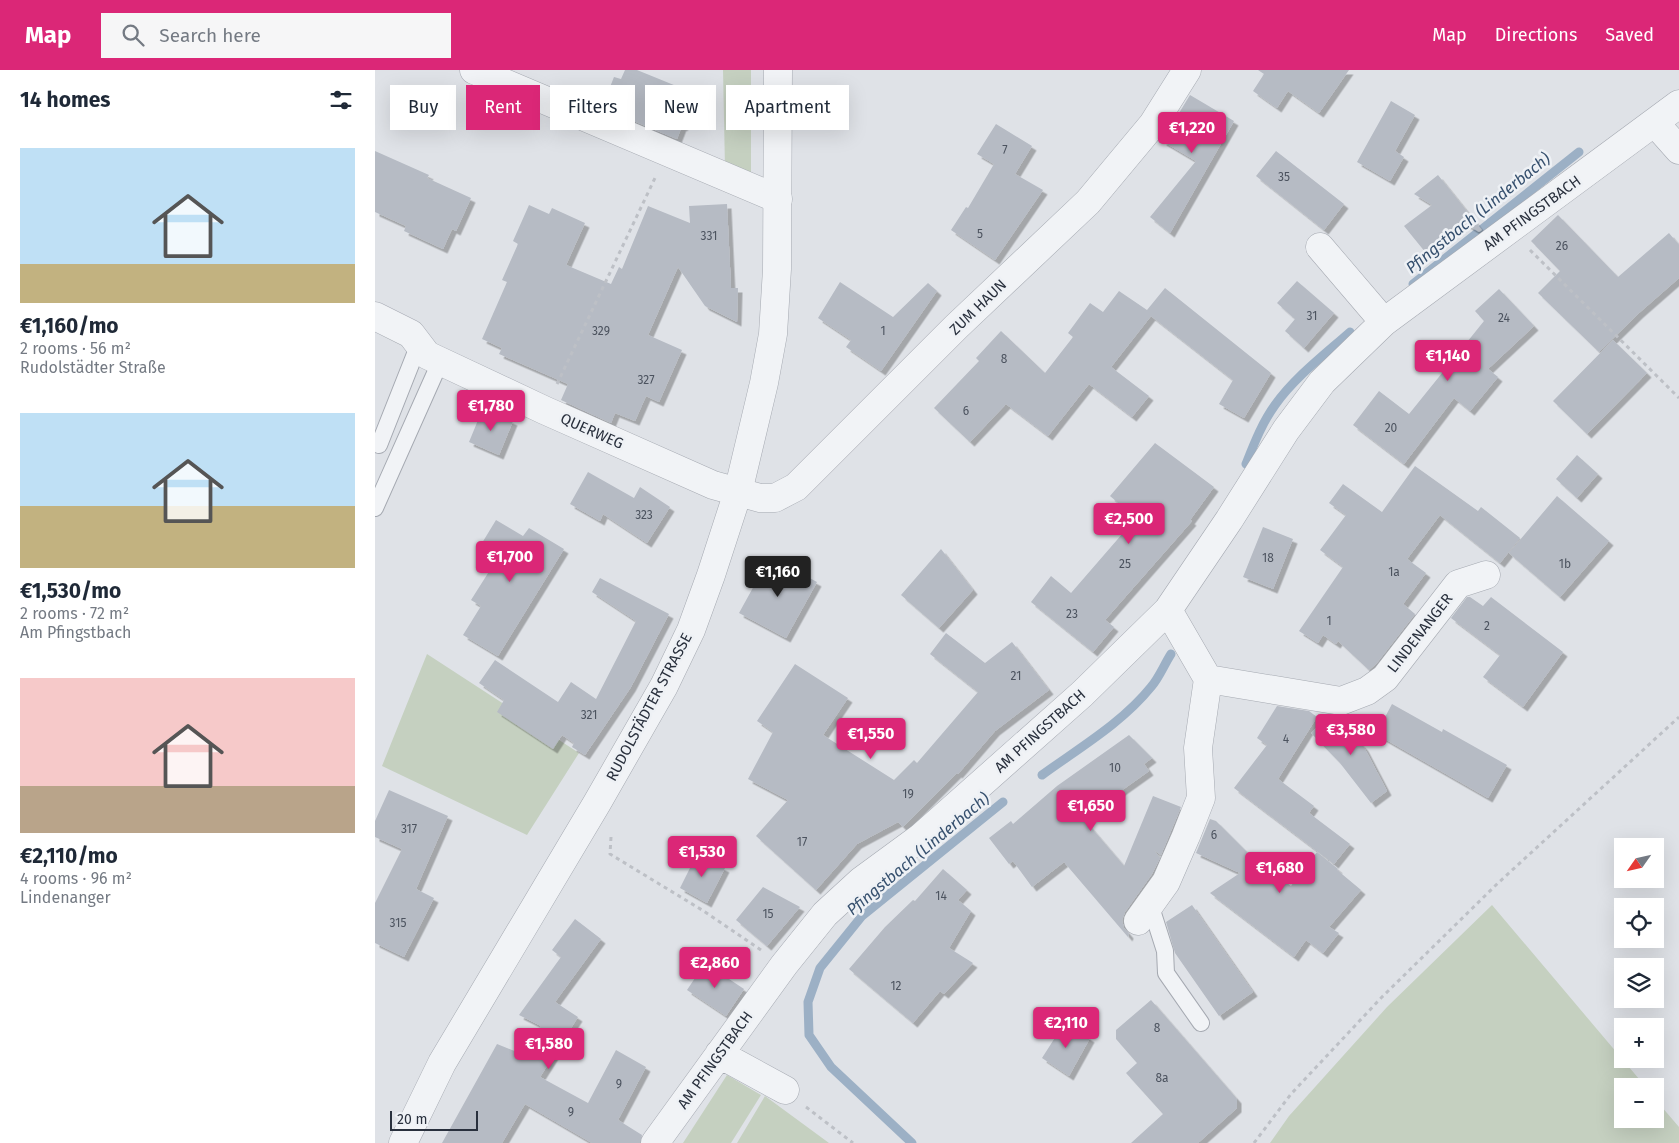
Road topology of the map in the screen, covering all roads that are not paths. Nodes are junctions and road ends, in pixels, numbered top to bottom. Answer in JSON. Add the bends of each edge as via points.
{"nodes":[{"id":1,"x":474,"y":70,"type":"edge"},
{"id":2,"x":778,"y":70,"type":"edge"},
{"id":3,"x":1187,"y":70,"type":"edge"},
{"id":4,"x":1679,"y":104,"type":"edge"},
{"id":5,"x":1655,"y":123,"type":"junction"},
{"id":6,"x":1679,"y":150,"type":"edge"},
{"id":7,"x":778,"y":200,"type":"junction"},
{"id":8,"x":1320,"y":247,"type":"dead end"},
{"id":9,"x":375,"y":316,"type":"edge"},
{"id":10,"x":1384,"y":322,"type":"junction"},
{"id":11,"x":419,"y":344,"type":"junction"},
{"id":12,"x":441,"y":360,"type":"junction"},
{"id":13,"x":379,"y":445,"type":"dead end"},
{"id":14,"x":738,"y":492,"type":"junction"},
{"id":15,"x":375,"y":508,"type":"edge"},
{"id":16,"x":1486,"y":575,"type":"dead end"},
{"id":17,"x":1168,"y":610,"type":"junction"},
{"id":18,"x":1208,"y":679,"type":"junction"},
{"id":19,"x":1144,"y":912,"type":"joint"},
{"id":20,"x":1201,"y":1024,"type":"dead end"},
{"id":21,"x":719,"y":1054,"type":"junction"},
{"id":22,"x":785,"y":1090,"type":"road end"},
{"id":23,"x":403,"y":1143,"type":"edge"},
{"id":24,"x":655,"y":1143,"type":"edge"}],
"edges":[{"from":1,"to":7,"type":"street"},
{"from":2,"to":7,"type":"street","name":"RUDOLSTÄDTER STRASSE"},
{"from":3,"to":14,"type":"street","name":"ZUM HAUN","via":[[1153,124],[1089,202],[956,327],[796,487],[775,498]]},
{"from":4,"to":5,"type":"street","name":"AM PFINGSTBACH"},
{"from":5,"to":6,"type":"street"},
{"from":5,"to":10,"type":"street","name":"AM PFINGSTBACH"},
{"from":7,"to":14,"type":"street","name":"RUDOLSTÄDTER STRASSE","via":[[773,334]]},
{"from":8,"to":10,"type":"street"},
{"from":9,"to":11,"type":"street","name":"QUERWEG","via":[[411,334]]},
{"from":10,"to":17,"type":"street","name":"AM PFINGSTBACH","via":[[1322,382],[1306,403]]},
{"from":11,"to":12,"type":"street","name":"QUERWEG","via":[[427,355]]},
{"from":11,"to":13,"type":"lane"},
{"from":12,"to":14,"type":"street","name":"QUERWEG","via":[[544,410]]},
{"from":12,"to":15,"type":"lane"},
{"from":14,"to":23,"type":"street","name":"RUDOLSTÄDTER STRASSE","via":[[691,630],[664,686],[443,1063]]},
{"from":16,"to":18,"type":"street","name":"LINDENANGER","via":[[1458,584],[1385,678],[1367,691],[1341,701]]},
{"from":17,"to":18,"type":"street"},
{"from":17,"to":21,"type":"street","name":"AM PFINGSTBACH","via":[[1082,694],[921,837],[861,881],[825,914]]},
{"from":18,"to":19,"type":"street","via":[[1198,748],[1201,798],[1165,882]]},
{"from":19,"to":20,"type":"lane","via":[[1165,951],[1166,972]]},
{"from":21,"to":22,"type":"street"},
{"from":21,"to":24,"type":"street","name":"AM PFINGSTBACH"}]}
